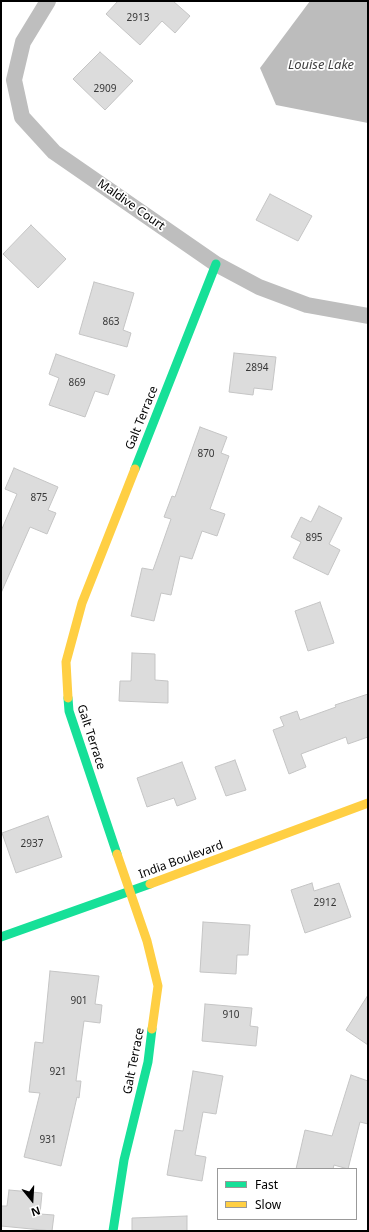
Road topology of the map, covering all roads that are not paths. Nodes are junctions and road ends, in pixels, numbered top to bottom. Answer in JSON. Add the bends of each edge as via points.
{"nodes":[{"id":1,"x":48,"y":1,"type":"edge"},
{"id":2,"x":216,"y":264,"type":"junction"},
{"id":3,"x":368,"y":316,"type":"edge"},
{"id":4,"x":368,"y":803,"type":"edge"},
{"id":5,"x":131,"y":891,"type":"junction"},
{"id":6,"x":1,"y":937,"type":"edge"},
{"id":7,"x":113,"y":1231,"type":"edge"}],
"edges":[{"from":1,"to":2,"type":"street","name":"Maldive Court","via":[[22,42],[14,80],[22,117],[54,152]]},
{"from":2,"to":3,"type":"street","name":"Maldive Court","via":[[259,287],[307,305]]},
{"from":2,"to":5,"type":"street","name":"Galt Terrace","via":[[82,602],[66,662],[68,711]]},
{"from":4,"to":5,"type":"street","name":"India Boulevard"},
{"from":5,"to":6,"type":"street","name":"India Boulevard"},
{"from":5,"to":7,"type":"street","name":"Galt Terrace","via":[[148,941],[158,986],[148,1062],[124,1160]]}]}
